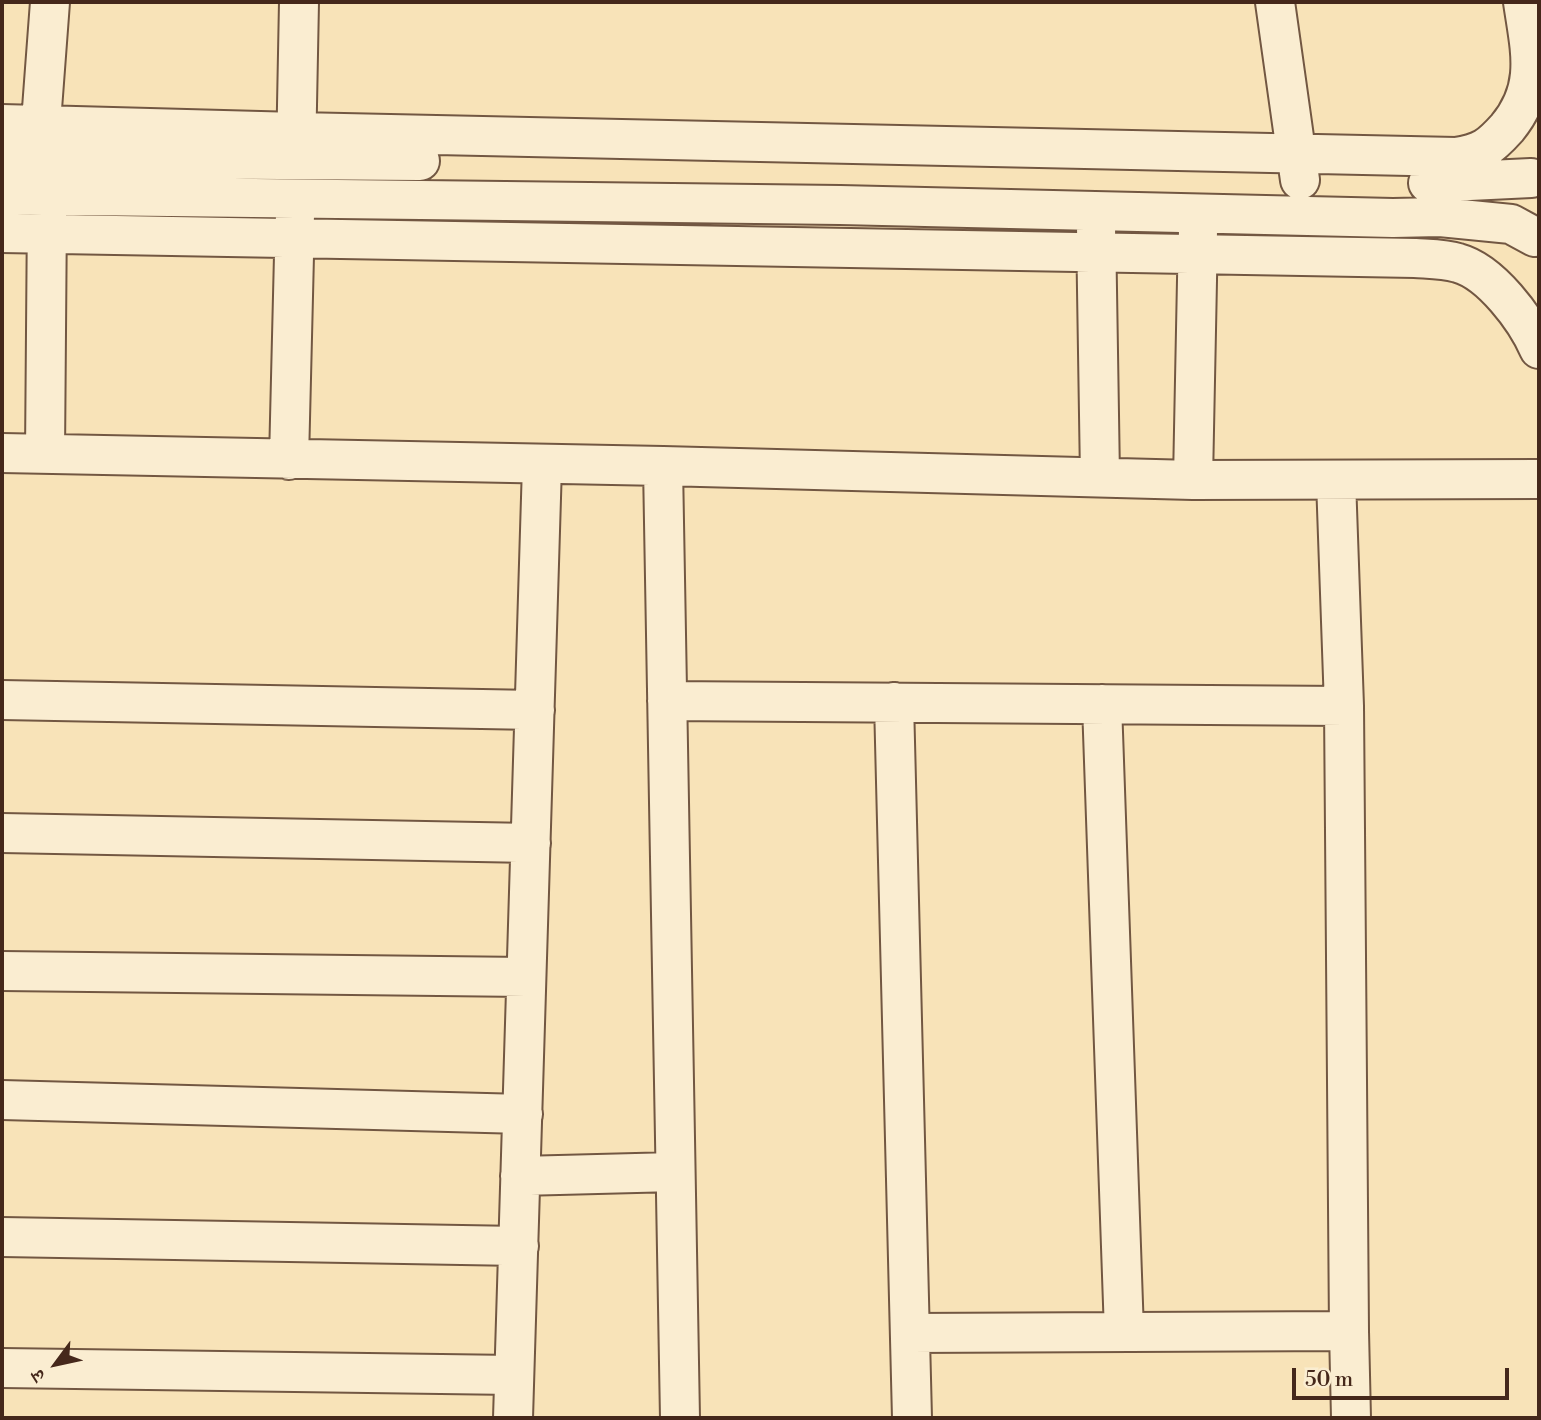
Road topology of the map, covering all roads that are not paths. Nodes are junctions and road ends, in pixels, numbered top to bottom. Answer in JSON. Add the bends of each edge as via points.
{"nodes":[{"id":1,"x":50,"y":2,"type":"edge"},
{"id":2,"x":299,"y":2,"type":"edge"},
{"id":3,"x":1275,"y":2,"type":"edge"},
{"id":4,"x":1523,"y":2,"type":"edge"},
{"id":5,"x":2,"y":124,"type":"edge"},
{"id":6,"x":296,"y":146,"type":"junction"},
{"id":7,"x":27,"y":147,"type":"edge"},
{"id":8,"x":1298,"y":167,"type":"junction"},
{"id":9,"x":1535,"y":170,"type":"edge"},
{"id":10,"x":2,"y":195,"type":"edge"},
{"id":11,"x":47,"y":197,"type":"junction"},
{"id":12,"x":295,"y":199,"type":"junction"},
{"id":13,"x":1096,"y":211,"type":"junction"},
{"id":14,"x":1199,"y":214,"type":"junction"},
{"id":15,"x":2,"y":233,"type":"edge"},
{"id":16,"x":47,"y":234,"type":"junction"},
{"id":17,"x":294,"y":239,"type":"junction"},
{"id":18,"x":1537,"y":240,"type":"edge"},
{"id":19,"x":1097,"y":252,"type":"junction"},
{"id":20,"x":1198,"y":254,"type":"junction"},
{"id":21,"x":1539,"y":349,"type":"edge"},
{"id":22,"x":2,"y":453,"type":"edge"},
{"id":23,"x":45,"y":454,"type":"junction"},
{"id":24,"x":289,"y":460,"type":"junction"},
{"id":25,"x":542,"y":465,"type":"junction"},
{"id":26,"x":663,"y":466,"type":"junction"},
{"id":27,"x":1100,"y":477,"type":"junction"},
{"id":28,"x":1539,"y":479,"type":"edge"},
{"id":29,"x":1193,"y":480,"type":"junction"},
{"id":30,"x":1336,"y":480,"type":"junction"},
{"id":31,"x":2,"y":700,"type":"edge"},
{"id":32,"x":667,"y":701,"type":"junction"},
{"id":33,"x":894,"y":702,"type":"junction"},
{"id":34,"x":1102,"y":704,"type":"junction"},
{"id":35,"x":1344,"y":706,"type":"junction"},
{"id":36,"x":535,"y":710,"type":"junction"},
{"id":37,"x":2,"y":833,"type":"edge"},
{"id":38,"x":530,"y":844,"type":"junction"},
{"id":39,"x":2,"y":971,"type":"edge"},
{"id":40,"x":526,"y":977,"type":"junction"},
{"id":41,"x":2,"y":1100,"type":"edge"},
{"id":42,"x":523,"y":1114,"type":"junction"},
{"id":43,"x":675,"y":1172,"type":"junction"},
{"id":44,"x":520,"y":1176,"type":"junction"},
{"id":45,"x":2,"y":1237,"type":"edge"},
{"id":46,"x":519,"y":1246,"type":"junction"},
{"id":47,"x":1349,"y":1331,"type":"junction"},
{"id":48,"x":1124,"y":1332,"type":"junction"},
{"id":49,"x":910,"y":1333,"type":"junction"},
{"id":50,"x":2,"y":1368,"type":"edge"},
{"id":51,"x":514,"y":1376,"type":"junction"},
{"id":52,"x":513,"y":1418,"type":"edge"},
{"id":53,"x":680,"y":1418,"type":"edge"},
{"id":54,"x":912,"y":1418,"type":"edge"},
{"id":55,"x":1352,"y":1418,"type":"edge"}],
"edges":[{"from":1,"to":7,"type":"street"},
{"from":2,"to":6,"type":"street"},
{"from":3,"to":8,"type":"street"},
{"from":4,"to":8,"type":"street","via":[[1531,55],[1530,85],[1518,114],[1491,145],[1457,157]]},
{"from":5,"to":7,"type":"street"},
{"from":6,"to":7,"type":"street"},
{"from":6,"to":8,"type":"street"},
{"from":6,"to":12,"type":"street"},
{"from":8,"to":9,"type":"street","via":[[1444,183]]},
{"from":9,"to":18,"type":"street","via":[[1528,208]]},
{"from":10,"to":11,"type":"street"},
{"from":11,"to":12,"type":"street"},
{"from":11,"to":16,"type":"street"},
{"from":12,"to":13,"type":"street"},
{"from":12,"to":17,"type":"street"},
{"from":13,"to":14,"type":"street"},
{"from":13,"to":19,"type":"street"},
{"from":14,"to":18,"type":"street","via":[[1440,217],[1511,224]]},
{"from":14,"to":20,"type":"street"},
{"from":15,"to":16,"type":"street"},
{"from":16,"to":17,"type":"street"},
{"from":16,"to":23,"type":"street"},
{"from":17,"to":19,"type":"street"},
{"from":17,"to":24,"type":"street"},
{"from":19,"to":20,"type":"street"},
{"from":19,"to":27,"type":"street"},
{"from":20,"to":21,"type":"street","via":[[1459,262],[1483,276],[1514,308]]},
{"from":20,"to":29,"type":"street"},
{"from":22,"to":23,"type":"street"},
{"from":23,"to":24,"type":"street"},
{"from":24,"to":25,"type":"street"},
{"from":25,"to":26,"type":"street"},
{"from":25,"to":36,"type":"street"},
{"from":26,"to":27,"type":"street"},
{"from":26,"to":32,"type":"street"},
{"from":27,"to":29,"type":"street"},
{"from":28,"to":30,"type":"street"},
{"from":29,"to":30,"type":"street"},
{"from":30,"to":35,"type":"street"},
{"from":31,"to":36,"type":"street"},
{"from":32,"to":33,"type":"street"},
{"from":32,"to":43,"type":"street"},
{"from":33,"to":34,"type":"street"},
{"from":33,"to":49,"type":"street"},
{"from":34,"to":35,"type":"street"},
{"from":34,"to":48,"type":"street"},
{"from":35,"to":47,"type":"street"},
{"from":36,"to":38,"type":"street"},
{"from":37,"to":38,"type":"street"},
{"from":38,"to":40,"type":"street"},
{"from":39,"to":40,"type":"street"},
{"from":40,"to":42,"type":"street"},
{"from":41,"to":42,"type":"street"},
{"from":42,"to":44,"type":"street"},
{"from":43,"to":44,"type":"street"},
{"from":43,"to":53,"type":"street"},
{"from":44,"to":46,"type":"street"},
{"from":45,"to":46,"type":"street"},
{"from":46,"to":51,"type":"street"},
{"from":47,"to":48,"type":"street"},
{"from":47,"to":55,"type":"street"},
{"from":48,"to":49,"type":"street"},
{"from":49,"to":54,"type":"street"},
{"from":50,"to":51,"type":"street"},
{"from":51,"to":52,"type":"street"}]}
